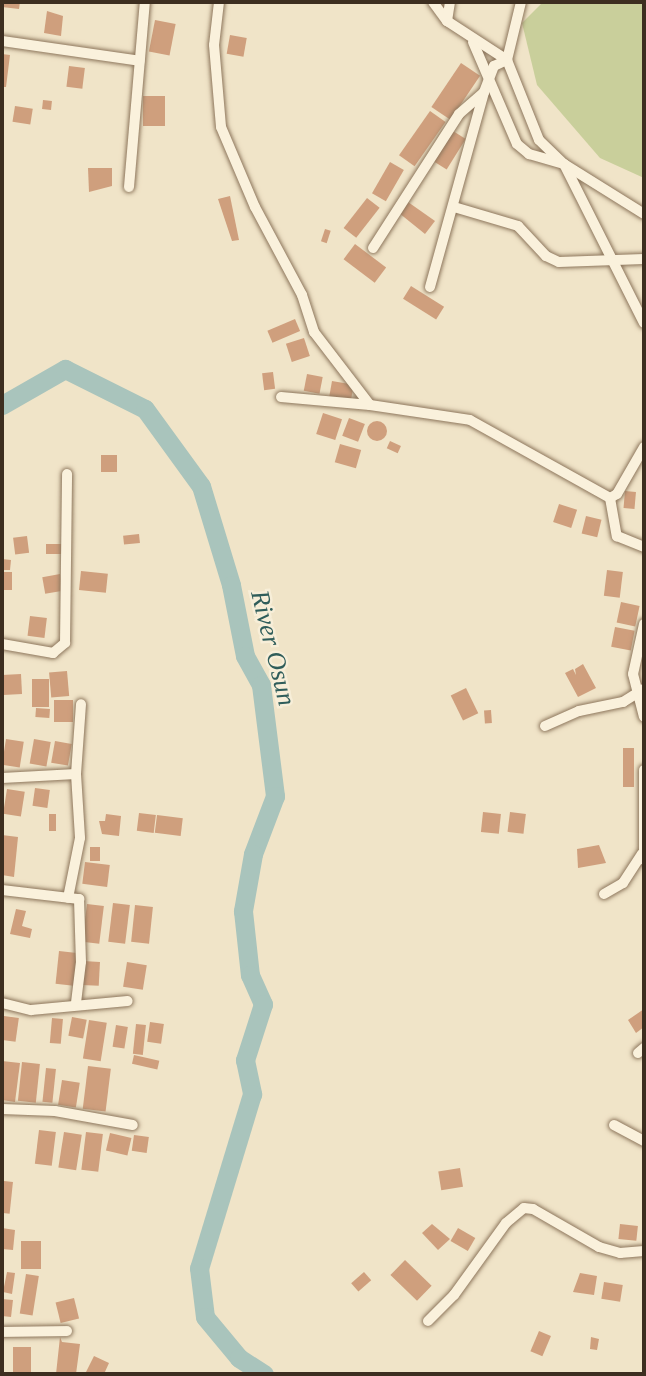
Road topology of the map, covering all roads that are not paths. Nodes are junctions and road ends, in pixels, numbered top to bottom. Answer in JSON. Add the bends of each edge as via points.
{"nodes":[{"id":1,"x":145,"y":2,"type":"edge"},
{"id":2,"x":219,"y":2,"type":"edge"},
{"id":3,"x":433,"y":2,"type":"edge"},
{"id":4,"x":450,"y":2,"type":"edge"},
{"id":5,"x":521,"y":2,"type":"edge"},
{"id":6,"x":447,"y":21,"type":"junction"},
{"id":7,"x":2,"y":41,"type":"edge"},
{"id":8,"x":473,"y":42,"type":"junction"},
{"id":9,"x":507,"y":60,"type":"junction"},
{"id":10,"x":140,"y":61,"type":"junction"},
{"id":11,"x":490,"y":79,"type":"junction"},
{"id":12,"x":516,"y":84,"type":"junction"},
{"id":13,"x":484,"y":92,"type":"junction"},
{"id":14,"x":506,"y":110,"type":"junction"},
{"id":15,"x":564,"y":164,"type":"junction"},
{"id":16,"x":129,"y":187,"type":"dead end"},
{"id":17,"x":454,"y":207,"type":"junction"},
{"id":18,"x":644,"y":214,"type":"edge"},
{"id":19,"x":373,"y":248,"type":"dead end"},
{"id":20,"x":610,"y":258,"type":"junction"},
{"id":21,"x":644,"y":259,"type":"edge"},
{"id":22,"x":430,"y":287,"type":"dead end"},
{"id":23,"x":644,"y":323,"type":"edge"},
{"id":24,"x":281,"y":397,"type":"dead end"},
{"id":25,"x":370,"y":405,"type":"junction"},
{"id":26,"x":644,"y":447,"type":"edge"},
{"id":27,"x":67,"y":474,"type":"dead end"},
{"id":28,"x":610,"y":498,"type":"junction"},
{"id":29,"x":644,"y":547,"type":"edge"},
{"id":30,"x":644,"y":624,"type":"edge"},
{"id":31,"x":2,"y":644,"type":"edge"},
{"id":32,"x":641,"y":690,"type":"edge"},
{"id":33,"x":81,"y":704,"type":"dead end"},
{"id":34,"x":644,"y":717,"type":"edge"},
{"id":35,"x":545,"y":726,"type":"dead end"},
{"id":36,"x":644,"y":770,"type":"edge"},
{"id":37,"x":76,"y":774,"type":"junction"},
{"id":38,"x":2,"y":778,"type":"edge"},
{"id":39,"x":643,"y":857,"type":"edge"},
{"id":40,"x":2,"y":890,"type":"edge"},
{"id":41,"x":604,"y":894,"type":"dead end"},
{"id":42,"x":68,"y":898,"type":"junction"},
{"id":43,"x":128,"y":1001,"type":"dead end"},
{"id":44,"x":2,"y":1003,"type":"edge"},
{"id":45,"x":76,"y":1003,"type":"junction"},
{"id":46,"x":2,"y":1109,"type":"edge"},
{"id":47,"x":132,"y":1125,"type":"dead end"},
{"id":48,"x":614,"y":1125,"type":"dead end"},
{"id":49,"x":644,"y":1141,"type":"edge"},
{"id":50,"x":644,"y":1251,"type":"edge"},
{"id":51,"x":428,"y":1321,"type":"dead end"},
{"id":52,"x":67,"y":1331,"type":"dead end"},
{"id":53,"x":2,"y":1332,"type":"edge"}],
"edges":[{"from":1,"to":10,"type":"street"},
{"from":2,"to":25,"type":"street","via":[[214,46],[221,127],[255,207],[302,295],[314,332]]},
{"from":3,"to":6,"type":"street"},
{"from":4,"to":6,"type":"street"},
{"from":5,"to":9,"type":"street"},
{"from":6,"to":8,"type":"street"},
{"from":7,"to":10,"type":"street"},
{"from":8,"to":9,"type":"street"},
{"from":8,"to":11,"type":"street"},
{"from":9,"to":11,"type":"street","via":[[494,66]]},
{"from":9,"to":12,"type":"street"},
{"from":10,"to":16,"type":"street"},
{"from":11,"to":13,"type":"street"},
{"from":11,"to":14,"type":"street"},
{"from":12,"to":14,"type":"street"},
{"from":12,"to":15,"type":"street","via":[[539,141]]},
{"from":13,"to":17,"type":"street"},
{"from":13,"to":19,"type":"street","via":[[459,114]]},
{"from":14,"to":15,"type":"street","via":[[523,151]]},
{"from":15,"to":18,"type":"street"},
{"from":15,"to":20,"type":"street"},
{"from":17,"to":20,"type":"street","via":[[518,226],[546,256],[559,262]]},
{"from":17,"to":22,"type":"street"},
{"from":20,"to":21,"type":"street"},
{"from":20,"to":23,"type":"street"},
{"from":24,"to":25,"type":"street","via":[[341,406]]},
{"from":25,"to":28,"type":"street","via":[[470,420]]},
{"from":26,"to":28,"type":"street","via":[[617,494]]},
{"from":27,"to":31,"type":"street","via":[[65,643],[53,653]]},
{"from":28,"to":29,"type":"street","via":[[617,536]]},
{"from":30,"to":32,"type":"street","via":[[633,674]]},
{"from":32,"to":34,"type":"street"},
{"from":32,"to":35,"type":"street","via":[[616,705],[579,710]]},
{"from":33,"to":37,"type":"street"},
{"from":36,"to":39,"type":"street"},
{"from":37,"to":38,"type":"street"},
{"from":37,"to":42,"type":"street","via":[[80,838]]},
{"from":39,"to":41,"type":"street","via":[[622,883]]},
{"from":40,"to":42,"type":"street"},
{"from":42,"to":45,"type":"street","via":[[79,899],[82,905]]},
{"from":43,"to":45,"type":"street"},
{"from":44,"to":45,"type":"street","via":[[31,1010]]},
{"from":46,"to":47,"type":"street","via":[[55,1111]]},
{"from":48,"to":49,"type":"street"},
{"from":50,"to":51,"type":"street","via":[[620,1253],[599,1247],[524,1208],[506,1223],[454,1295]]},
{"from":52,"to":53,"type":"street"}]}
